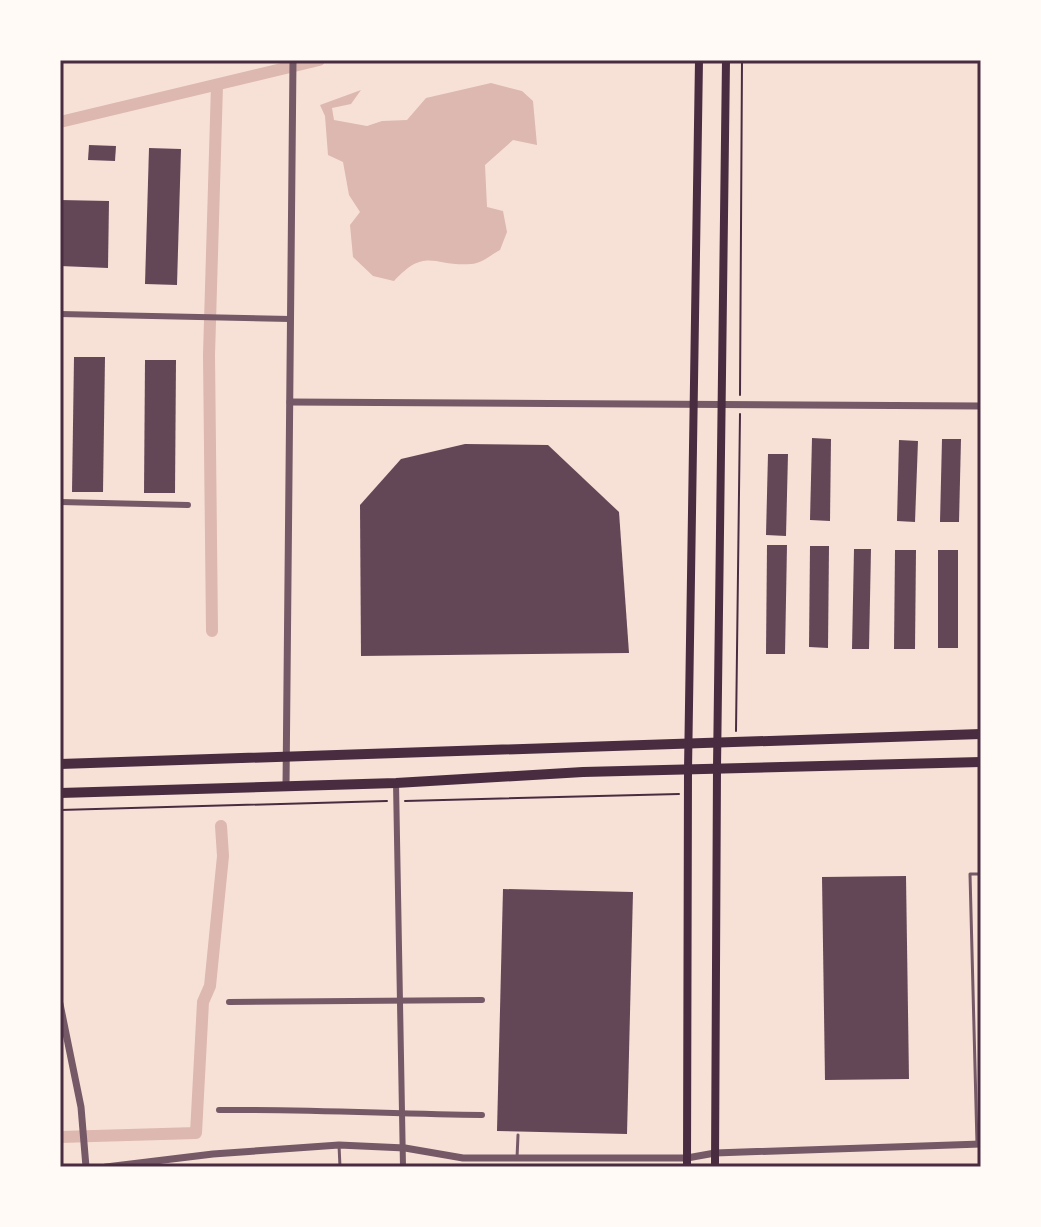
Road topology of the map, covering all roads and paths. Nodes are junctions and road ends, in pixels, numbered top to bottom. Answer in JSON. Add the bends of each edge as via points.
{"nodes":[{"id":1,"x":293,"y":60,"type":"edge"},
{"id":2,"x":699,"y":60,"type":"edge"},
{"id":3,"x":726,"y":60,"type":"edge"},
{"id":4,"x":60,"y":314,"type":"edge"},
{"id":5,"x":290,"y":319,"type":"junction"},
{"id":6,"x":290,"y":402,"type":"junction"},
{"id":7,"x":694,"y":404,"type":"junction"},
{"id":8,"x":723,"y":404,"type":"junction"},
{"id":9,"x":981,"y":406,"type":"edge"},
{"id":10,"x":60,"y":502,"type":"edge"},
{"id":11,"x":188,"y":505,"type":"dead end"},
{"id":12,"x":981,"y":734,"type":"edge"},
{"id":13,"x":717,"y":744,"type":"junction"},
{"id":14,"x":689,"y":745,"type":"junction"},
{"id":15,"x":286,"y":755,"type":"junction"},
{"id":16,"x":981,"y":762,"type":"edge"},
{"id":17,"x":60,"y":764,"type":"edge"},
{"id":18,"x":717,"y":768,"type":"junction"},
{"id":19,"x":688,"y":770,"type":"junction"},
{"id":20,"x":396,"y":783,"type":"junction"},
{"id":21,"x":286,"y":786,"type":"junction"},
{"id":22,"x":60,"y":793,"type":"edge"},
{"id":23,"x":688,"y":794,"type":"junction"},
{"id":24,"x":397,"y":801,"type":"junction"},
{"id":25,"x":60,"y":810,"type":"edge"},
{"id":26,"x":981,"y":874,"type":"edge"},
{"id":27,"x":973,"y":996,"type":"junction"},
{"id":28,"x":981,"y":996,"type":"edge"},
{"id":29,"x":400,"y":1000,"type":"junction"},
{"id":30,"x":482,"y":1000,"type":"dead end"},
{"id":31,"x":229,"y":1002,"type":"dead end"},
{"id":32,"x":60,"y":1004,"type":"edge"},
{"id":33,"x":219,"y":1110,"type":"dead end"},
{"id":34,"x":978,"y":1113,"type":"edge"},
{"id":35,"x":403,"y":1114,"type":"junction"},
{"id":36,"x":482,"y":1115,"type":"dead end"},
{"id":37,"x":518,"y":1135,"type":"dead end"},
{"id":38,"x":979,"y":1144,"type":"edge"},
{"id":39,"x":339,"y":1145,"type":"junction"},
{"id":40,"x":405,"y":1148,"type":"junction"},
{"id":41,"x":715,"y":1153,"type":"junction"},
{"id":42,"x":517,"y":1158,"type":"junction"},
{"id":43,"x":687,"y":1162,"type":"edge"},
{"id":44,"x":86,"y":1167,"type":"edge"},
{"id":45,"x":106,"y":1167,"type":"edge"},
{"id":46,"x":340,"y":1167,"type":"edge"},
{"id":47,"x":403,"y":1167,"type":"edge"},
{"id":48,"x":715,"y":1167,"type":"edge"}],
"edges":[{"from":1,"to":5,"type":"street"},
{"from":2,"to":7,"type":"main road"},
{"from":3,"to":8,"type":"main road"},
{"from":4,"to":5,"type":"street"},
{"from":5,"to":6,"type":"street"},
{"from":6,"to":7,"type":"street"},
{"from":6,"to":15,"type":"street"},
{"from":7,"to":8,"type":"street"},
{"from":7,"to":14,"type":"main road"},
{"from":8,"to":9,"type":"street"},
{"from":8,"to":13,"type":"main road"},
{"from":10,"to":11,"type":"street"},
{"from":12,"to":13,"type":"highway"},
{"from":13,"to":14,"type":"highway"},
{"from":13,"to":18,"type":"main road"},
{"from":14,"to":15,"type":"highway"},
{"from":14,"to":19,"type":"main road"},
{"from":15,"to":17,"type":"highway"},
{"from":15,"to":21,"type":"street"},
{"from":16,"to":18,"type":"highway"},
{"from":18,"to":19,"type":"highway"},
{"from":18,"to":41,"type":"main road"},
{"from":19,"to":20,"type":"highway"},
{"from":19,"to":23,"type":"main road"},
{"from":20,"to":21,"type":"highway"},
{"from":20,"to":24,"type":"street"},
{"from":21,"to":22,"type":"highway"},
{"from":23,"to":24,"type":"path"},
{"from":23,"to":43,"type":"main road"},
{"from":24,"to":25,"type":"path"},
{"from":24,"to":29,"type":"street"},
{"from":26,"to":27,"type":"lane","via":[[970,874]]},
{"from":27,"to":28,"type":"lane"},
{"from":27,"to":34,"type":"lane"},
{"from":29,"to":30,"type":"street"},
{"from":29,"to":31,"type":"street"},
{"from":29,"to":35,"type":"street"},
{"from":32,"to":44,"type":"street","via":[[81,1107]]},
{"from":33,"to":35,"type":"street"},
{"from":34,"to":38,"type":"lane"},
{"from":35,"to":36,"type":"street"},
{"from":35,"to":40,"type":"street"},
{"from":37,"to":42,"type":"lane"},
{"from":38,"to":41,"type":"street"},
{"from":39,"to":40,"type":"street"},
{"from":39,"to":45,"type":"street"},
{"from":39,"to":46,"type":"lane"},
{"from":40,"to":42,"type":"street","via":[[463,1158]]},
{"from":40,"to":47,"type":"street"},
{"from":41,"to":43,"type":"street"},
{"from":41,"to":48,"type":"main road"},
{"from":42,"to":43,"type":"street"}]}
